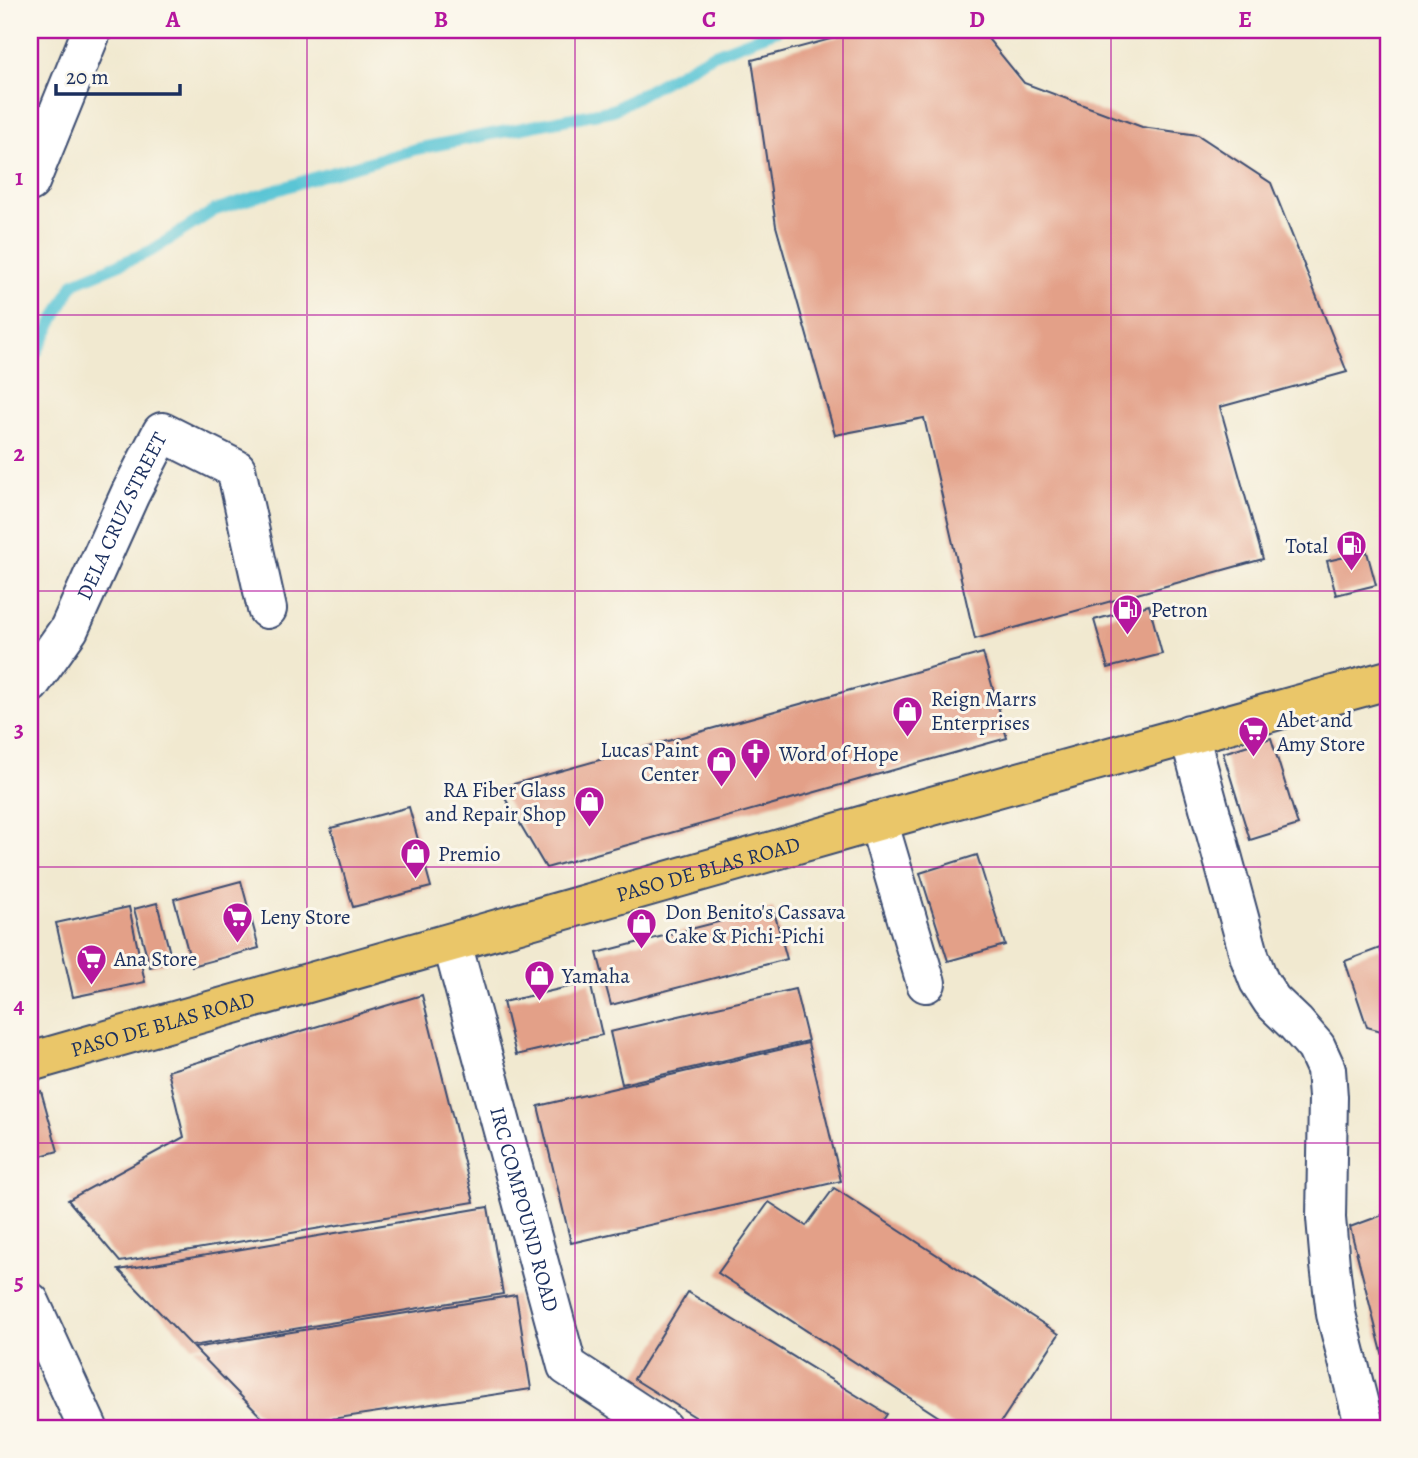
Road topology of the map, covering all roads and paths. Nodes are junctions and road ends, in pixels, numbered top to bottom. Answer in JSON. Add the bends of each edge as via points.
{"nodes":[{"id":1,"x":92,"y":30,"type":"edge"},
{"id":2,"x":30,"y":182,"type":"edge"},
{"id":3,"x":267,"y":609,"type":"dead end"},
{"id":4,"x":1388,"y":680,"type":"edge"},
{"id":5,"x":30,"y":684,"type":"edge"},
{"id":6,"x":1189,"y":734,"type":"junction"},
{"id":7,"x":878,"y":821,"type":"junction"},
{"id":8,"x":452,"y":943,"type":"junction"},
{"id":9,"x":926,"y":983,"type":"dead end"},
{"id":10,"x":30,"y":1062,"type":"edge"},
{"id":11,"x":30,"y":1302,"type":"edge"},
{"id":12,"x":89,"y":1428,"type":"edge"},
{"id":13,"x":662,"y":1428,"type":"edge"},
{"id":14,"x":1365,"y":1428,"type":"edge"}],
"edges":[{"from":1,"to":2,"type":"street"},
{"from":3,"to":5,"type":"street","name":"DELA CRUZ STREET","via":[[236,469],[162,432],[69,629]]},
{"from":4,"to":6,"type":"main road","name":"PASO DE BLAS ROAD"},
{"from":6,"to":7,"type":"main road","name":"PASO DE BLAS ROAD"},
{"from":6,"to":14,"type":"street","via":[[1259,981],[1317,1047],[1326,1069],[1330,1265],[1336,1314]]},
{"from":7,"to":8,"type":"main road","name":"PASO DE BLAS ROAD"},
{"from":7,"to":9,"type":"street"},
{"from":8,"to":10,"type":"main road","name":"PASO DE BLAS ROAD"},
{"from":8,"to":13,"type":"street","name":"IRC COMPOUND ROAD","via":[[567,1366]]},
{"from":11,"to":12,"type":"street"}]}
